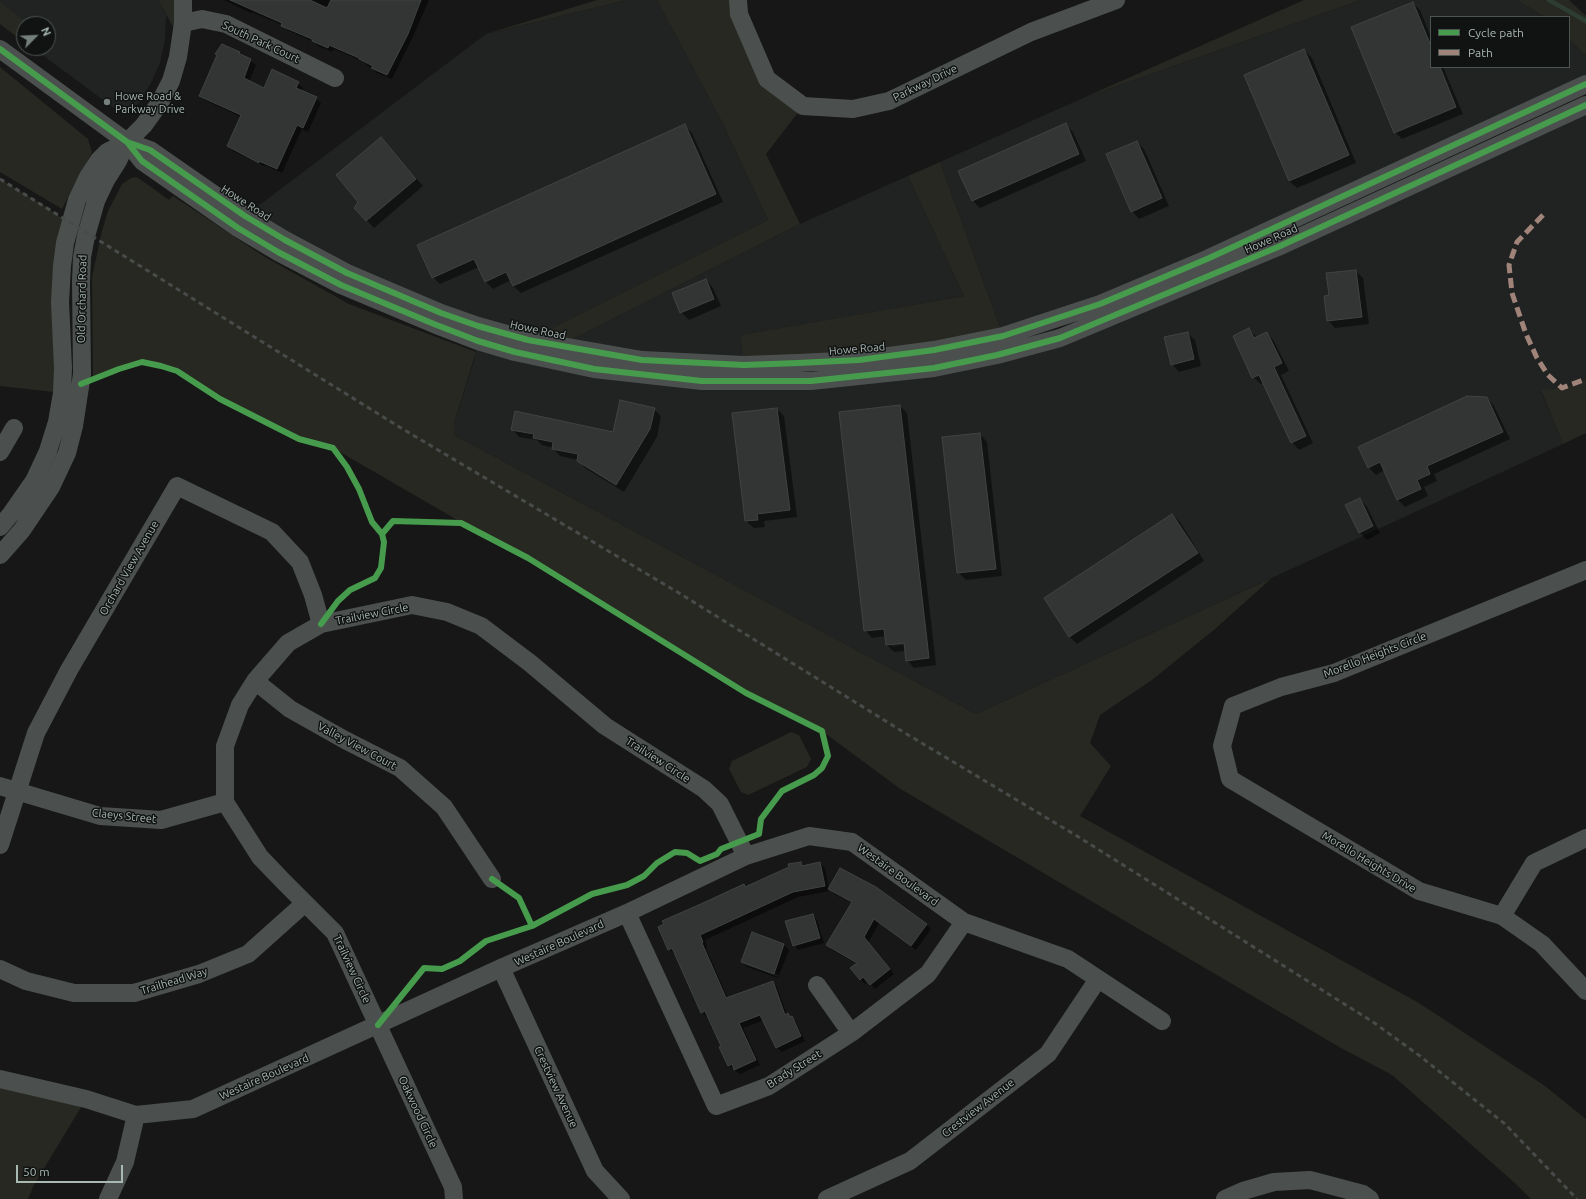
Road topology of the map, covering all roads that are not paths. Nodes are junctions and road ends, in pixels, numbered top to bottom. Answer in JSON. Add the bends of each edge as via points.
{"nodes":[{"id":1,"x":184,"y":0,"type":"edge"},
{"id":2,"x":738,"y":0,"type":"edge"},
{"id":3,"x":1116,"y":0,"type":"edge"},
{"id":4,"x":183,"y":23,"type":"junction"},
{"id":5,"x":0,"y":49,"type":"edge"},
{"id":6,"x":335,"y":78,"type":"dead end"},
{"id":7,"x":1586,"y":84,"type":"edge"},
{"id":8,"x":1586,"y":105,"type":"edge"},
{"id":9,"x":126,"y":142,"type":"junction"},
{"id":10,"x":14,"y":428,"type":"dead end"},
{"id":11,"x":0,"y":452,"type":"edge"},
{"id":12,"x":0,"y":527,"type":"edge"},
{"id":13,"x":0,"y":555,"type":"edge"},
{"id":14,"x":1586,"y":570,"type":"edge"},
{"id":15,"x":321,"y":624,"type":"junction"},
{"id":16,"x":255,"y":681,"type":"junction"},
{"id":17,"x":1230,"y":780,"type":"joint"},
{"id":18,"x":8,"y":789,"type":"edge"},
{"id":19,"x":225,"y":802,"type":"junction"},
{"id":20,"x":1586,"y":838,"type":"edge"},
{"id":21,"x":0,"y":845,"type":"edge"},
{"id":22,"x":746,"y":856,"type":"junction"},
{"id":23,"x":492,"y":879,"type":"dead end"},
{"id":24,"x":305,"y":903,"type":"junction"},
{"id":25,"x":628,"y":913,"type":"junction"},
{"id":26,"x":1502,"y":916,"type":"junction"},
{"id":27,"x":964,"y":922,"type":"junction"},
{"id":28,"x":501,"y":968,"type":"junction"},
{"id":29,"x":0,"y":969,"type":"edge"},
{"id":30,"x":1098,"y":980,"type":"junction"},
{"id":31,"x":817,"y":986,"type":"dead end"},
{"id":32,"x":1586,"y":990,"type":"edge"},
{"id":33,"x":1162,"y":1021,"type":"dead end"},
{"id":34,"x":378,"y":1025,"type":"junction"},
{"id":35,"x":851,"y":1033,"type":"junction"},
{"id":36,"x":0,"y":1079,"type":"edge"},
{"id":37,"x":136,"y":1115,"type":"junction"},
{"id":38,"x":108,"y":1199,"type":"edge"},
{"id":39,"x":454,"y":1199,"type":"edge"},
{"id":40,"x":621,"y":1199,"type":"edge"},
{"id":41,"x":827,"y":1199,"type":"edge"},
{"id":42,"x":1225,"y":1199,"type":"edge"},
{"id":43,"x":1370,"y":1199,"type":"edge"}],
"edges":[{"from":1,"to":4,"type":"street"},
{"from":2,"to":3,"type":"street","name":"Parkway Drive","via":[[740,14],[767,79],[803,106],[853,108],[889,101],[1031,32]]},
{"from":4,"to":6,"type":"street","name":"South Park Court","via":[[202,19],[226,24]]},
{"from":4,"to":9,"type":"street","via":[[171,81],[144,125]]},
{"from":5,"to":9,"type":"street","name":"Howe Road"},
{"from":7,"to":9,"type":"street","name":"Howe Road","via":[[1207,259],[1100,304],[1004,336],[934,350],[859,360],[798,363],[744,365],[642,360],[528,340],[478,326],[347,273],[245,216],[150,150]]},
{"from":8,"to":9,"type":"street","name":"Howe Road","via":[[1278,247],[1060,338],[934,368],[811,381],[696,380],[594,369],[515,352],[478,341],[341,285],[278,252],[238,228],[142,161]]},
{"from":9,"to":12,"type":"street","name":"Old Orchard Road","via":[[107,152],[99,160],[77,200],[65,243],[62,266],[62,393],[57,422],[48,451],[34,481]]},
{"from":9,"to":13,"type":"street","name":"Old Orchard Road","via":[[96,201],[82,257],[82,374],[67,453],[51,487],[22,530]]},
{"from":10,"to":11,"type":"street"},
{"from":14,"to":17,"type":"street","name":"Morello Heights Circle","via":[[1334,673],[1281,687],[1232,706],[1222,746]]},
{"from":15,"to":16,"type":"street","name":"Trailview Circle","via":[[288,643]]},
{"from":15,"to":18,"type":"street","name":"Orchard View Avenue","via":[[300,562],[272,532],[177,486],[65,677]]},
{"from":15,"to":22,"type":"street","name":"Trailview Circle","via":[[412,605],[447,612],[481,626],[605,726],[704,789],[720,804]]},
{"from":16,"to":19,"type":"street","name":"Trailview Circle","via":[[240,705],[225,746]]},
{"from":16,"to":23,"type":"street","name":"Valley View Court","via":[[290,710],[400,768],[444,807]]},
{"from":17,"to":26,"type":"street","name":"Morello Heights Drive","via":[[1419,892]]},
{"from":18,"to":19,"type":"street","name":"Claeys Street","via":[[100,816],[162,820]]},
{"from":18,"to":21,"type":"street","name":"Orchard View Avenue"},
{"from":19,"to":24,"type":"street","name":"Trailview Circle","via":[[260,857]]},
{"from":20,"to":26,"type":"street","via":[[1534,863]]},
{"from":22,"to":25,"type":"street","name":"Westaire Boulevard"},
{"from":22,"to":27,"type":"street","name":"Westaire Boulevard","via":[[809,836],[852,842]]},
{"from":24,"to":29,"type":"street","name":"Trailhead Way","via":[[248,954],[199,974],[134,993],[74,993],[26,981]]},
{"from":24,"to":34,"type":"street","name":"Trailview Circle","via":[[336,933]]},
{"from":25,"to":28,"type":"street","name":"Westaire Boulevard"},
{"from":25,"to":35,"type":"street","name":"Brady Street","via":[[716,1106],[769,1086]]},
{"from":26,"to":32,"type":"street","name":"Morello Heights Drive","via":[[1542,944]]},
{"from":27,"to":30,"type":"street","name":"Westaire Boulevard","via":[[1068,959]]},
{"from":27,"to":35,"type":"street","name":"Brady Street","via":[[928,974]]},
{"from":28,"to":34,"type":"street","name":"Westaire Boulevard"},
{"from":28,"to":40,"type":"street","name":"Crestview Avenue","via":[[596,1171]]},
{"from":30,"to":33,"type":"street","name":"Westaire Boulevard"},
{"from":30,"to":41,"type":"street","name":"Crestview Avenue","via":[[1048,1054],[910,1161]]},
{"from":31,"to":35,"type":"street"},
{"from":34,"to":37,"type":"street","name":"Westaire Boulevard","via":[[193,1109]]},
{"from":34,"to":39,"type":"street","name":"Oakwood Circle","via":[[453,1187]]},
{"from":36,"to":37,"type":"street","name":"Westaire Boulevard","via":[[86,1099]]},
{"from":37,"to":38,"type":"street","via":[[125,1162]]},
{"from":42,"to":43,"type":"street","via":[[1274,1182],[1310,1180],[1363,1194]]}]}
